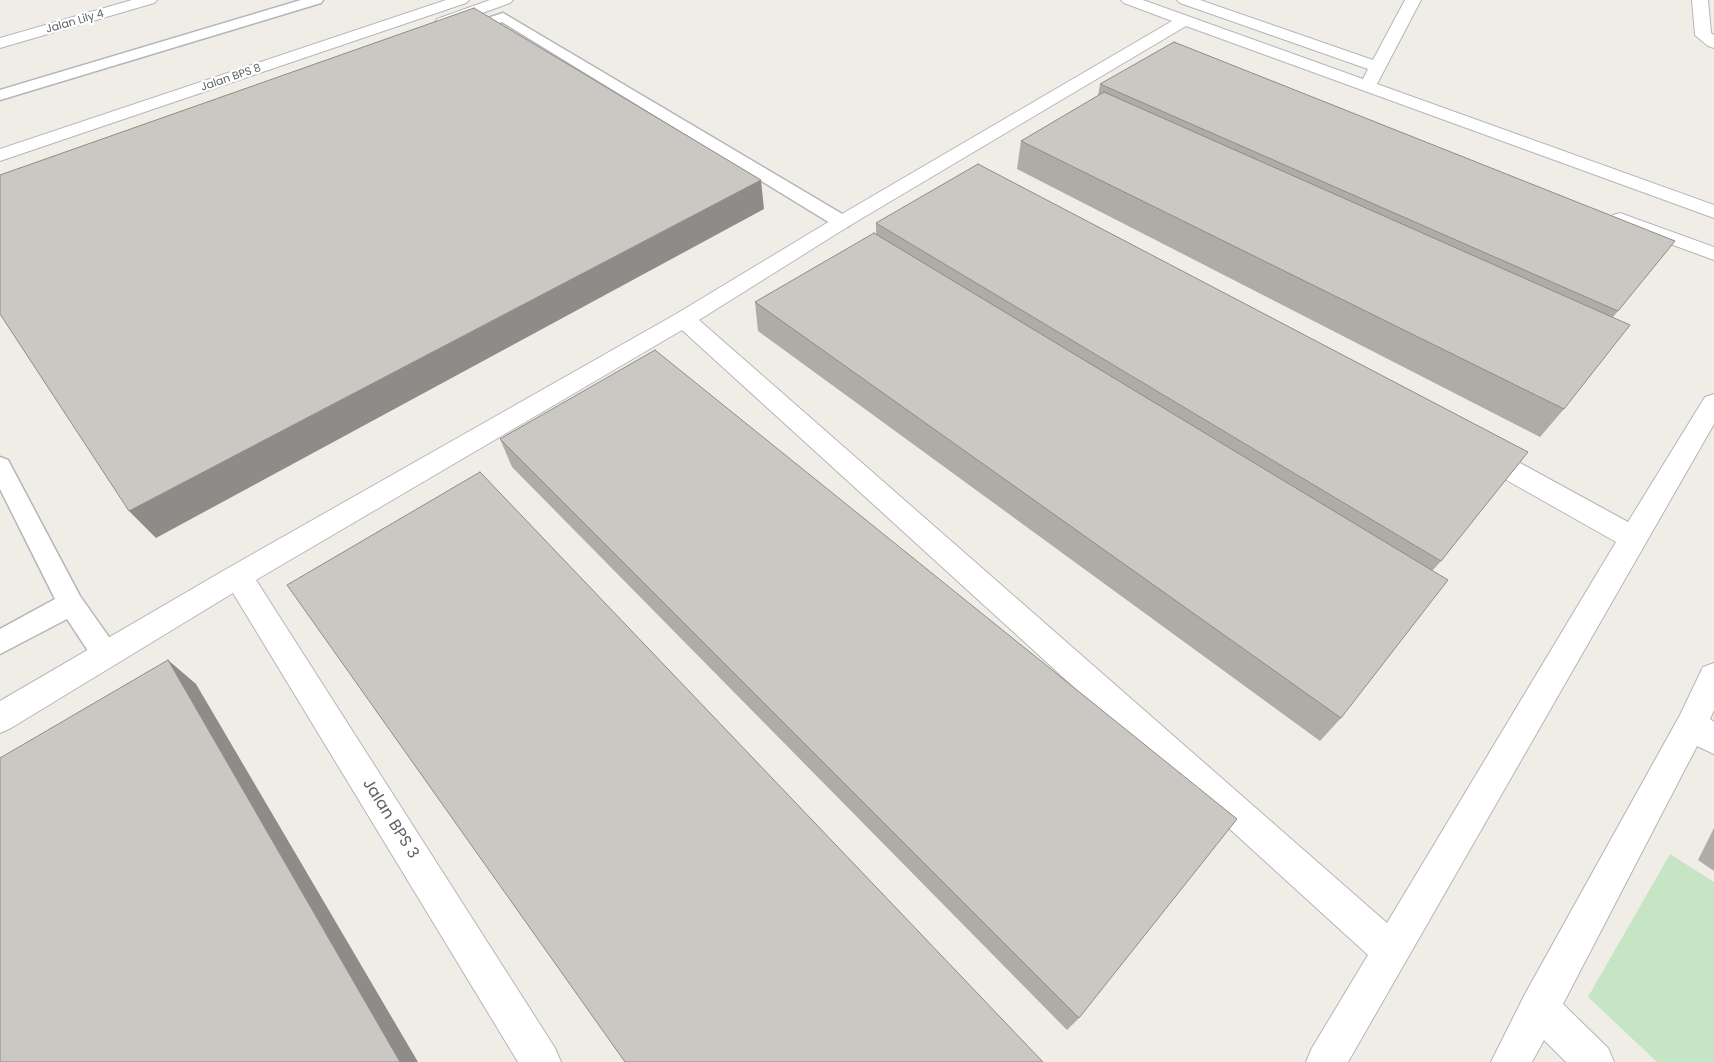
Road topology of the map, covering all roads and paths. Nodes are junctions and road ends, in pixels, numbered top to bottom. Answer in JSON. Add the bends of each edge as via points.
{"nodes":[{"id":1,"x":149,"y":0,"type":"edge"},
{"id":2,"x":316,"y":0,"type":"edge"},
{"id":3,"x":461,"y":0,"type":"edge"},
{"id":4,"x":505,"y":0,"type":"edge"},
{"id":5,"x":1129,"y":0,"type":"edge"},
{"id":6,"x":1413,"y":0,"type":"edge"},
{"id":7,"x":1700,"y":0,"type":"edge"},
{"id":8,"x":66,"y":8,"type":"dead end"},
{"id":9,"x":1184,"y":10,"type":"edge"},
{"id":10,"x":72,"y":22,"type":"junction"},
{"id":11,"x":447,"y":37,"type":"edge"},
{"id":12,"x":1708,"y":39,"type":"edge"},
{"id":13,"x":0,"y":43,"type":"edge"},
{"id":14,"x":337,"y":59,"type":"edge"},
{"id":15,"x":1379,"y":67,"type":"junction"},
{"id":16,"x":1368,"y":86,"type":"junction"},
{"id":17,"x":0,"y":95,"type":"edge"},
{"id":18,"x":0,"y":155,"type":"edge"},
{"id":19,"x":950,"y":158,"type":"junction"},
{"id":20,"x":976,"y":172,"type":"edge"},
{"id":21,"x":1714,"y":212,"type":"edge"},
{"id":22,"x":1602,"y":213,"type":"edge"},
{"id":23,"x":842,"y":222,"type":"junction"},
{"id":24,"x":1714,"y":254,"type":"edge"},
{"id":25,"x":684,"y":319,"type":"junction"},
{"id":26,"x":1714,"y":403,"type":"edge"},
{"id":27,"x":1460,"y":442,"type":"edge"},
{"id":28,"x":0,"y":466,"type":"edge"},
{"id":29,"x":1632,"y":538,"type":"junction"},
{"id":30,"x":238,"y":576,"type":"junction"},
{"id":31,"x":72,"y":604,"type":"junction"},
{"id":32,"x":0,"y":642,"type":"edge"},
{"id":33,"x":106,"y":655,"type":"junction"},
{"id":34,"x":1714,"y":677,"type":"edge"},
{"id":35,"x":0,"y":718,"type":"edge"},
{"id":36,"x":1703,"y":732,"type":"edge"},
{"id":37,"x":1392,"y":952,"type":"junction"},
{"id":38,"x":1539,"y":1008,"type":"junction"},
{"id":39,"x":542,"y":1062,"type":"edge"},
{"id":40,"x":1326,"y":1062,"type":"edge"},
{"id":41,"x":1510,"y":1062,"type":"edge"},
{"id":42,"x":1594,"y":1062,"type":"edge"}],
"edges":[{"from":1,"to":10,"type":"street","name":"Jalan Lily 4"},
{"from":2,"to":17,"type":"lane"},
{"from":3,"to":18,"type":"street","name":"Jalan BPS 8"},
{"from":4,"to":14,"type":"street"},
{"from":5,"to":9,"type":"street"},
{"from":6,"to":15,"type":"street"},
{"from":7,"to":12,"type":"street"},
{"from":8,"to":10,"type":"street"},
{"from":9,"to":15,"type":"street"},
{"from":9,"to":16,"type":"street"},
{"from":9,"to":19,"type":"street","via":[[1155,46]]},
{"from":10,"to":13,"type":"street","name":"Jalan Lily 4"},
{"from":11,"to":23,"type":"lane","via":[[503,17]]},
{"from":15,"to":16,"type":"street"},
{"from":16,"to":21,"type":"street"},
{"from":19,"to":20,"type":"street"},
{"from":19,"to":23,"type":"street"},
{"from":22,"to":24,"type":"street"},
{"from":23,"to":25,"type":"street"},
{"from":25,"to":30,"type":"street"},
{"from":25,"to":37,"type":"street"},
{"from":26,"to":29,"type":"street"},
{"from":27,"to":29,"type":"street"},
{"from":28,"to":31,"type":"lane"},
{"from":29,"to":37,"type":"street"},
{"from":30,"to":33,"type":"street"},
{"from":30,"to":39,"type":"street","name":"Jalan BPS 3"},
{"from":31,"to":32,"type":"lane"},
{"from":31,"to":33,"type":"lane"},
{"from":33,"to":35,"type":"street"},
{"from":34,"to":36,"type":"street"},
{"from":36,"to":38,"type":"street"},
{"from":37,"to":40,"type":"street"},
{"from":38,"to":41,"type":"street"},
{"from":38,"to":42,"type":"street"}]}
